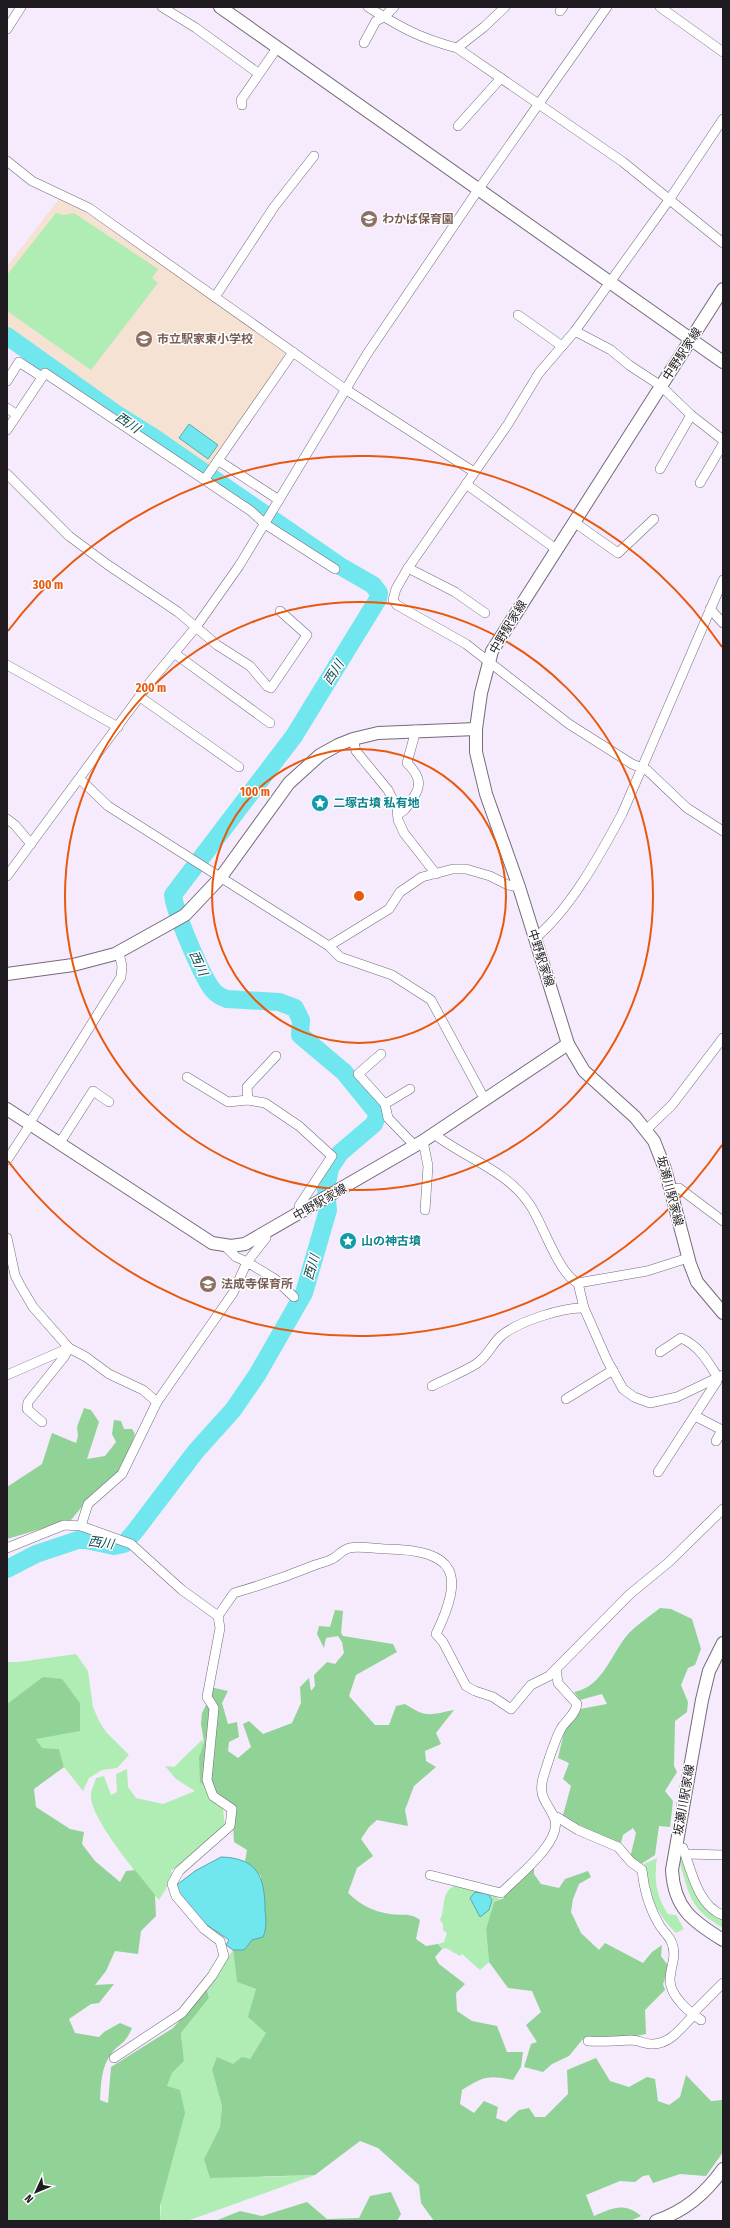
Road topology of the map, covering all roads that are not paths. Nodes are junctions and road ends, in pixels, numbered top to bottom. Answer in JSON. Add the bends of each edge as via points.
{"nodes":[{"id":1,"x":21,"y":7,"type":"edge"},
{"id":2,"x":162,"y":7,"type":"edge"},
{"id":3,"x":220,"y":7,"type":"edge"},
{"id":4,"x":368,"y":7,"type":"edge"},
{"id":5,"x":394,"y":7,"type":"edge"},
{"id":6,"x":505,"y":7,"type":"edge"},
{"id":7,"x":607,"y":7,"type":"edge"},
{"id":8,"x":660,"y":7,"type":"edge"},
{"id":9,"x":384,"y":17,"type":"junction"},
{"id":10,"x":7,"y":29,"type":"edge"},
{"id":11,"x":364,"y":43,"type":"dead end"},
{"id":12,"x":277,"y":48,"type":"junction"},
{"id":13,"x":457,"y":48,"type":"junction"},
{"id":14,"x":723,"y":52,"type":"edge"},
{"id":15,"x":258,"y":73,"type":"junction"},
{"id":16,"x":501,"y":78,"type":"junction"},
{"id":17,"x":242,"y":105,"type":"dead end"},
{"id":18,"x":540,"y":105,"type":"junction"},
{"id":19,"x":723,"y":119,"type":"edge"},
{"id":20,"x":458,"y":126,"type":"dead end"},
{"id":21,"x":314,"y":156,"type":"dead end"},
{"id":22,"x":7,"y":161,"type":"edge"},
{"id":23,"x":478,"y":190,"type":"junction"},
{"id":24,"x":669,"y":200,"type":"junction"},
{"id":25,"x":723,"y":243,"type":"edge"},
{"id":26,"x":609,"y":283,"type":"junction"},
{"id":27,"x":723,"y":289,"type":"edge"},
{"id":28,"x":215,"y":297,"type":"junction"},
{"id":29,"x":518,"y":315,"type":"dead end"},
{"id":30,"x":575,"y":330,"type":"junction"},
{"id":31,"x":691,"y":339,"type":"junction"},
{"id":32,"x":562,"y":346,"type":"junction"},
{"id":33,"x":293,"y":352,"type":"junction"},
{"id":34,"x":723,"y":362,"type":"edge"},
{"id":35,"x":42,"y":377,"type":"junction"},
{"id":36,"x":7,"y":381,"type":"edge"},
{"id":37,"x":661,"y":386,"type":"junction"},
{"id":38,"x":345,"y":389,"type":"junction"},
{"id":39,"x":7,"y":408,"type":"edge"},
{"id":40,"x":17,"y":415,"type":"junction"},
{"id":41,"x":691,"y":415,"type":"junction"},
{"id":42,"x":7,"y":430,"type":"edge"},
{"id":43,"x":723,"y":440,"type":"edge"},
{"id":44,"x":723,"y":444,"type":"edge"},
{"id":45,"x":216,"y":464,"type":"junction"},
{"id":46,"x":660,"y":469,"type":"dead end"},
{"id":47,"x":474,"y":472,"type":"junction"},
{"id":48,"x":7,"y":474,"type":"edge"},
{"id":49,"x":205,"y":479,"type":"junction"},
{"id":50,"x":700,"y":483,"type":"dead end"},
{"id":51,"x":466,"y":484,"type":"junction"},
{"id":52,"x":279,"y":500,"type":"junction"},
{"id":53,"x":654,"y":519,"type":"dead end"},
{"id":54,"x":574,"y":522,"type":"junction"},
{"id":55,"x":265,"y":524,"type":"junction"},
{"id":56,"x":556,"y":549,"type":"junction"},
{"id":57,"x":408,"y":568,"type":"junction"},
{"id":58,"x":335,"y":569,"type":"dead end"},
{"id":59,"x":723,"y":580,"type":"edge"},
{"id":60,"x":710,"y":609,"type":"junction"},
{"id":61,"x":280,"y":611,"type":"dead end"},
{"id":62,"x":485,"y":613,"type":"dead end"},
{"id":63,"x":723,"y":623,"type":"edge"},
{"id":64,"x":196,"y":627,"type":"junction"},
{"id":65,"x":174,"y":653,"type":"junction"},
{"id":66,"x":488,"y":662,"type":"junction"},
{"id":67,"x":7,"y":665,"type":"edge"},
{"id":68,"x":140,"y":697,"type":"junction"},
{"id":69,"x":270,"y":723,"type":"dead end"},
{"id":70,"x":118,"y":727,"type":"junction"},
{"id":71,"x":476,"y":729,"type":"junction"},
{"id":72,"x":416,"y":730,"type":"junction"},
{"id":73,"x":353,"y":739,"type":"junction"},
{"id":74,"x":239,"y":767,"type":"dead end"},
{"id":75,"x":643,"y":768,"type":"junction"},
{"id":76,"x":80,"y":780,"type":"junction"},
{"id":77,"x":398,"y":814,"type":"junction"},
{"id":78,"x":7,"y":819,"type":"edge"},
{"id":79,"x":723,"y":830,"type":"edge"},
{"id":80,"x":31,"y":844,"type":"junction"},
{"id":81,"x":436,"y":874,"type":"junction"},
{"id":82,"x":7,"y":876,"type":"edge"},
{"id":83,"x":222,"y":877,"type":"junction"},
{"id":84,"x":519,"y":887,"type":"junction"},
{"id":85,"x":534,"y":939,"type":"junction"},
{"id":86,"x":329,"y":946,"type":"junction"},
{"id":87,"x":119,"y":952,"type":"junction"},
{"id":88,"x":7,"y":974,"type":"edge"},
{"id":89,"x":723,"y":1038,"type":"edge"},
{"id":90,"x":568,"y":1044,"type":"junction"},
{"id":91,"x":381,"y":1054,"type":"dead end"},
{"id":92,"x":276,"y":1056,"type":"dead end"},
{"id":93,"x":187,"y":1077,"type":"dead end"},
{"id":94,"x":410,"y":1089,"type":"dead end"},
{"id":95,"x":248,"y":1100,"type":"junction"},
{"id":96,"x":485,"y":1100,"type":"junction"},
{"id":97,"x":109,"y":1102,"type":"dead end"},
{"id":98,"x":385,"y":1104,"type":"junction"},
{"id":99,"x":7,"y":1109,"type":"edge"},
{"id":100,"x":30,"y":1125,"type":"junction"},
{"id":101,"x":646,"y":1130,"type":"junction"},
{"id":102,"x":434,"y":1134,"type":"junction"},
{"id":103,"x":59,"y":1144,"type":"junction"},
{"id":104,"x":419,"y":1144,"type":"junction"},
{"id":105,"x":7,"y":1160,"type":"edge"},
{"id":106,"x":670,"y":1189,"type":"junction"},
{"id":107,"x":425,"y":1210,"type":"dead end"},
{"id":108,"x":301,"y":1213,"type":"junction"},
{"id":109,"x":723,"y":1222,"type":"edge"},
{"id":110,"x":265,"y":1234,"type":"junction"},
{"id":111,"x":7,"y":1238,"type":"edge"},
{"id":112,"x":224,"y":1245,"type":"junction"},
{"id":113,"x":688,"y":1258,"type":"junction"},
{"id":114,"x":247,"y":1262,"type":"junction"},
{"id":115,"x":578,"y":1283,"type":"junction"},
{"id":116,"x":294,"y":1297,"type":"dead end"},
{"id":117,"x":584,"y":1308,"type":"junction"},
{"id":118,"x":723,"y":1313,"type":"edge"},
{"id":119,"x":69,"y":1348,"type":"junction"},
{"id":120,"x":660,"y":1352,"type":"dead end"},
{"id":121,"x":613,"y":1370,"type":"junction"},
{"id":122,"x":7,"y":1375,"type":"edge"},
{"id":123,"x":720,"y":1375,"type":"edge"},
{"id":124,"x":432,"y":1386,"type":"dead end"},
{"id":125,"x":566,"y":1399,"type":"dead end"},
{"id":126,"x":157,"y":1402,"type":"junction"},
{"id":127,"x":695,"y":1416,"type":"junction"},
{"id":128,"x":42,"y":1422,"type":"dead end"},
{"id":129,"x":716,"y":1442,"type":"dead end"},
{"id":130,"x":658,"y":1472,"type":"dead end"},
{"id":131,"x":723,"y":1509,"type":"edge"},
{"id":132,"x":81,"y":1526,"type":"junction"},
{"id":133,"x":7,"y":1548,"type":"edge"},
{"id":134,"x":218,"y":1616,"type":"junction"},
{"id":135,"x":723,"y":1643,"type":"edge"},
{"id":136,"x":556,"y":1668,"type":"junction"},
{"id":137,"x":555,"y":1818,"type":"junction"},
{"id":138,"x":675,"y":1848,"type":"junction"},
{"id":139,"x":686,"y":1854,"type":"junction"},
{"id":140,"x":723,"y":1855,"type":"edge"},
{"id":141,"x":430,"y":1875,"type":"dead end"},
{"id":142,"x":723,"y":1915,"type":"edge"},
{"id":143,"x":723,"y":1940,"type":"edge"},
{"id":144,"x":723,"y":1983,"type":"edge"},
{"id":145,"x":692,"y":2014,"type":"junction"},
{"id":146,"x":701,"y":2020,"type":"dead end"},
{"id":147,"x":588,"y":2041,"type":"dead end"},
{"id":148,"x":114,"y":2058,"type":"dead end"},
{"id":149,"x":723,"y":2169,"type":"edge"},
{"id":150,"x":656,"y":2221,"type":"edge"}],
"edges":[{"from":1,"to":10,"type":"street"},
{"from":2,"to":15,"type":"street"},
{"from":3,"to":12,"type":"main road"},
{"from":4,"to":9,"type":"street"},
{"from":5,"to":9,"type":"street"},
{"from":6,"to":13,"type":"street"},
{"from":7,"to":18,"type":"street"},
{"from":8,"to":14,"type":"street"},
{"from":9,"to":11,"type":"street","via":[[376,21]]},
{"from":9,"to":13,"type":"street","via":[[426,40]]},
{"from":12,"to":15,"type":"street"},
{"from":12,"to":23,"type":"main road"},
{"from":13,"to":16,"type":"street"},
{"from":15,"to":17,"type":"street","via":[[241,100]]},
{"from":16,"to":18,"type":"street"},
{"from":16,"to":20,"type":"street"},
{"from":18,"to":23,"type":"street"},
{"from":18,"to":24,"type":"street","via":[[622,162]]},
{"from":19,"to":24,"type":"street"},
{"from":21,"to":28,"type":"street","via":[[274,207]]},
{"from":22,"to":28,"type":"street","via":[[32,181],[89,208]]},
{"from":23,"to":26,"type":"main road"},
{"from":23,"to":38,"type":"street"},
{"from":24,"to":25,"type":"street"},
{"from":24,"to":26,"type":"street"},
{"from":26,"to":30,"type":"street"},
{"from":26,"to":31,"type":"main road"},
{"from":27,"to":31,"type":"main road","name":"中野駅家線"},
{"from":28,"to":33,"type":"street"},
{"from":29,"to":32,"type":"street"},
{"from":30,"to":32,"type":"street"},
{"from":30,"to":37,"type":"street","via":[[612,350],[629,365]]},
{"from":31,"to":34,"type":"main road"},
{"from":31,"to":37,"type":"main road","name":"中野駅家線"},
{"from":32,"to":47,"type":"street","via":[[539,374]]},
{"from":33,"to":38,"type":"street"},
{"from":33,"to":45,"type":"street"},
{"from":35,"to":36,"type":"street","via":[[19,362]]},
{"from":35,"to":40,"type":"street"},
{"from":35,"to":49,"type":"street","via":[[45,373]]},
{"from":37,"to":41,"type":"street"},
{"from":37,"to":54,"type":"main road","name":"中野駅家線"},
{"from":38,"to":47,"type":"street"},
{"from":38,"to":52,"type":"street"},
{"from":39,"to":40,"type":"street"},
{"from":40,"to":42,"type":"street"},
{"from":41,"to":43,"type":"street"},
{"from":41,"to":46,"type":"street"},
{"from":44,"to":50,"type":"street"},
{"from":45,"to":49,"type":"street"},
{"from":45,"to":52,"type":"street"},
{"from":47,"to":51,"type":"street"},
{"from":48,"to":64,"type":"street","via":[[69,536]]},
{"from":49,"to":55,"type":"street"},
{"from":51,"to":56,"type":"street"},
{"from":51,"to":57,"type":"street"},
{"from":52,"to":55,"type":"street"},
{"from":53,"to":54,"type":"street","via":[[618,553]]},
{"from":54,"to":56,"type":"main road","name":"中野駅家線"},
{"from":55,"to":58,"type":"street"},
{"from":55,"to":64,"type":"street"},
{"from":56,"to":66,"type":"main road","name":"中野駅家線","via":[[503,632]]},
{"from":57,"to":62,"type":"street","via":[[455,592]]},
{"from":57,"to":66,"type":"street","via":[[396,589],[393,600],[397,605],[466,644]]},
{"from":59,"to":60,"type":"street"},
{"from":60,"to":63,"type":"street"},
{"from":60,"to":75,"type":"street"},
{"from":61,"to":64,"type":"street","via":[[307,635],[271,688],[250,666],[217,645]]},
{"from":64,"to":65,"type":"street"},
{"from":65,"to":68,"type":"street"},
{"from":65,"to":69,"type":"street"},
{"from":66,"to":71,"type":"main road","name":"中野駅家線"},
{"from":66,"to":75,"type":"street","via":[[569,724],[632,764]]},
{"from":67,"to":70,"type":"street"},
{"from":68,"to":70,"type":"street"},
{"from":68,"to":74,"type":"street"},
{"from":70,"to":76,"type":"street"},
{"from":71,"to":72,"type":"main road"},
{"from":71,"to":84,"type":"main road","name":"中野駅家線","via":[[476,752],[486,794]]},
{"from":72,"to":73,"type":"main road","via":[[378,733]]},
{"from":72,"to":77,"type":"street","via":[[407,763],[417,773],[420,786],[418,793],[402,813]]},
{"from":73,"to":77,"type":"street","via":[[356,751],[388,790]]},
{"from":73,"to":83,"type":"main road","via":[[320,755],[289,784]]},
{"from":75,"to":79,"type":"street","via":[[687,808]]},
{"from":75,"to":85,"type":"street","via":[[604,847],[566,905],[547,929]]},
{"from":76,"to":80,"type":"street"},
{"from":76,"to":83,"type":"street","via":[[108,806]]},
{"from":77,"to":81,"type":"street","via":[[404,833]]},
{"from":78,"to":80,"type":"street"},
{"from":80,"to":82,"type":"street"},
{"from":81,"to":84,"type":"street","via":[[453,869],[466,869]]},
{"from":81,"to":86,"type":"street","via":[[414,881],[400,892],[389,909]]},
{"from":83,"to":86,"type":"street"},
{"from":83,"to":87,"type":"main road","via":[[185,915]]},
{"from":84,"to":85,"type":"main road","name":"中野駅家線"},
{"from":85,"to":90,"type":"main road","name":"中野駅家線"},
{"from":86,"to":96,"type":"street","via":[[340,957],[392,975],[431,1000]]},
{"from":87,"to":88,"type":"main road","via":[[73,965]]},
{"from":87,"to":100,"type":"street","via":[[121,977]]},
{"from":89,"to":101,"type":"street","via":[[672,1105]]},
{"from":90,"to":96,"type":"main road","name":"中野駅家線"},
{"from":90,"to":101,"type":"main road","name":"坂瀬川駅家線","via":[[584,1071]]},
{"from":91,"to":98,"type":"street","via":[[358,1074]]},
{"from":92,"to":95,"type":"street","via":[[247,1087]]},
{"from":93,"to":95,"type":"street","via":[[228,1102]]},
{"from":94,"to":98,"type":"street"},
{"from":95,"to":108,"type":"street","via":[[265,1103],[298,1126],[332,1156],[299,1206]]},
{"from":96,"to":102,"type":"main road","name":"中野駅家線"},
{"from":97,"to":103,"type":"street","via":[[93,1091]]},
{"from":98,"to":104,"type":"street","via":[[388,1118]]},
{"from":99,"to":100,"type":"main road","name":"中野駅家線"},
{"from":100,"to":103,"type":"main road","name":"中野駅家線"},
{"from":100,"to":105,"type":"street"},
{"from":101,"to":106,"type":"main road","name":"坂瀬川駅家線","via":[[660,1153]]},
{"from":102,"to":104,"type":"main road","name":"中野駅家線"},
{"from":102,"to":115,"type":"street","via":[[514,1186],[530,1205],[561,1266],[573,1281]]},
{"from":103,"to":112,"type":"main road","name":"中野駅家線","via":[[212,1243]]},
{"from":104,"to":107,"type":"street","via":[[428,1166]]},
{"from":104,"to":108,"type":"main road","name":"中野駅家線"},
{"from":106,"to":109,"type":"street","via":[[679,1188]]},
{"from":106,"to":113,"type":"main road","name":"坂瀬川駅家線"},
{"from":108,"to":110,"type":"main road","name":"中野駅家線"},
{"from":110,"to":112,"type":"main road","name":"中野駅家線","via":[[245,1244]]},
{"from":110,"to":114,"type":"street","via":[[266,1238]]},
{"from":111,"to":119,"type":"street","via":[[15,1275],[20,1285],[34,1307]]},
{"from":112,"to":114,"type":"street","via":[[236,1257]]},
{"from":113,"to":115,"type":"street","via":[[647,1271]]},
{"from":113,"to":118,"type":"main road","name":"坂瀬川駅家線","via":[[697,1282]]},
{"from":114,"to":116,"type":"street","via":[[275,1278]]},
{"from":114,"to":126,"type":"street","via":[[233,1293]]},
{"from":115,"to":117,"type":"street"},
{"from":117,"to":121,"type":"street"},
{"from":117,"to":124,"type":"street","via":[[573,1308],[514,1328],[500,1337],[489,1353],[476,1364]]},
{"from":119,"to":122,"type":"street"},
{"from":119,"to":126,"type":"street","via":[[109,1374],[143,1390]]},
{"from":119,"to":128,"type":"street","via":[[28,1402],[27,1409]]},
{"from":120,"to":123,"type":"street","via":[[681,1338],[700,1351]]},
{"from":121,"to":123,"type":"street","via":[[623,1389],[634,1397],[650,1403],[677,1397]]},
{"from":121,"to":125,"type":"street"},
{"from":123,"to":127,"type":"street"},
{"from":126,"to":132,"type":"street","via":[[122,1474],[88,1504]]},
{"from":127,"to":129,"type":"street","via":[[722,1430]]},
{"from":127,"to":130,"type":"street"},
{"from":131,"to":136,"type":"street","via":[[669,1562],[630,1594]]},
{"from":132,"to":133,"type":"street","via":[[64,1525]]},
{"from":132,"to":134,"type":"street","via":[[131,1544],[182,1590]]},
{"from":134,"to":136,"type":"street","via":[[234,1593],[295,1574],[332,1559],[348,1548],[410,1549],[438,1559],[446,1565],[452,1576],[453,1588],[448,1608],[436,1634],[443,1642],[466,1686],[510,1709],[531,1685],[549,1676]]},
{"from":134,"to":148,"type":"street","via":[[220,1628],[207,1697],[214,1708],[208,1780],[213,1796],[232,1809],[230,1826],[179,1871],[172,1884],[176,1896],[190,1913],[204,1929],[220,1941],[224,1956],[212,1976],[182,2013]]},
{"from":135,"to":138,"type":"main road","name":"坂瀬川駅家線","via":[[709,1671]]},
{"from":136,"to":137,"type":"street","via":[[558,1683],[577,1704],[561,1729],[543,1779],[541,1793]]},
{"from":137,"to":141,"type":"street","via":[[557,1826],[546,1849],[501,1893]]},
{"from":137,"to":145,"type":"street","via":[[618,1847],[642,1870],[645,1892],[654,1916],[671,1941],[674,1952],[670,1979],[672,1988]]},
{"from":138,"to":139,"type":"street","via":[[683,1848]]},
{"from":138,"to":143,"type":"main road","name":"坂瀬川駅家線","via":[[673,1887],[681,1903],[695,1923]]},
{"from":139,"to":140,"type":"street"},
{"from":139,"to":142,"type":"street","via":[[705,1902],[715,1912]]},
{"from":144,"to":145,"type":"street"},
{"from":145,"to":146,"type":"street"},
{"from":145,"to":147,"type":"street","via":[[673,2037],[652,2045],[633,2040]]},
{"from":149,"to":150,"type":"main road","via":[[711,2186],[689,2206]]}]}
